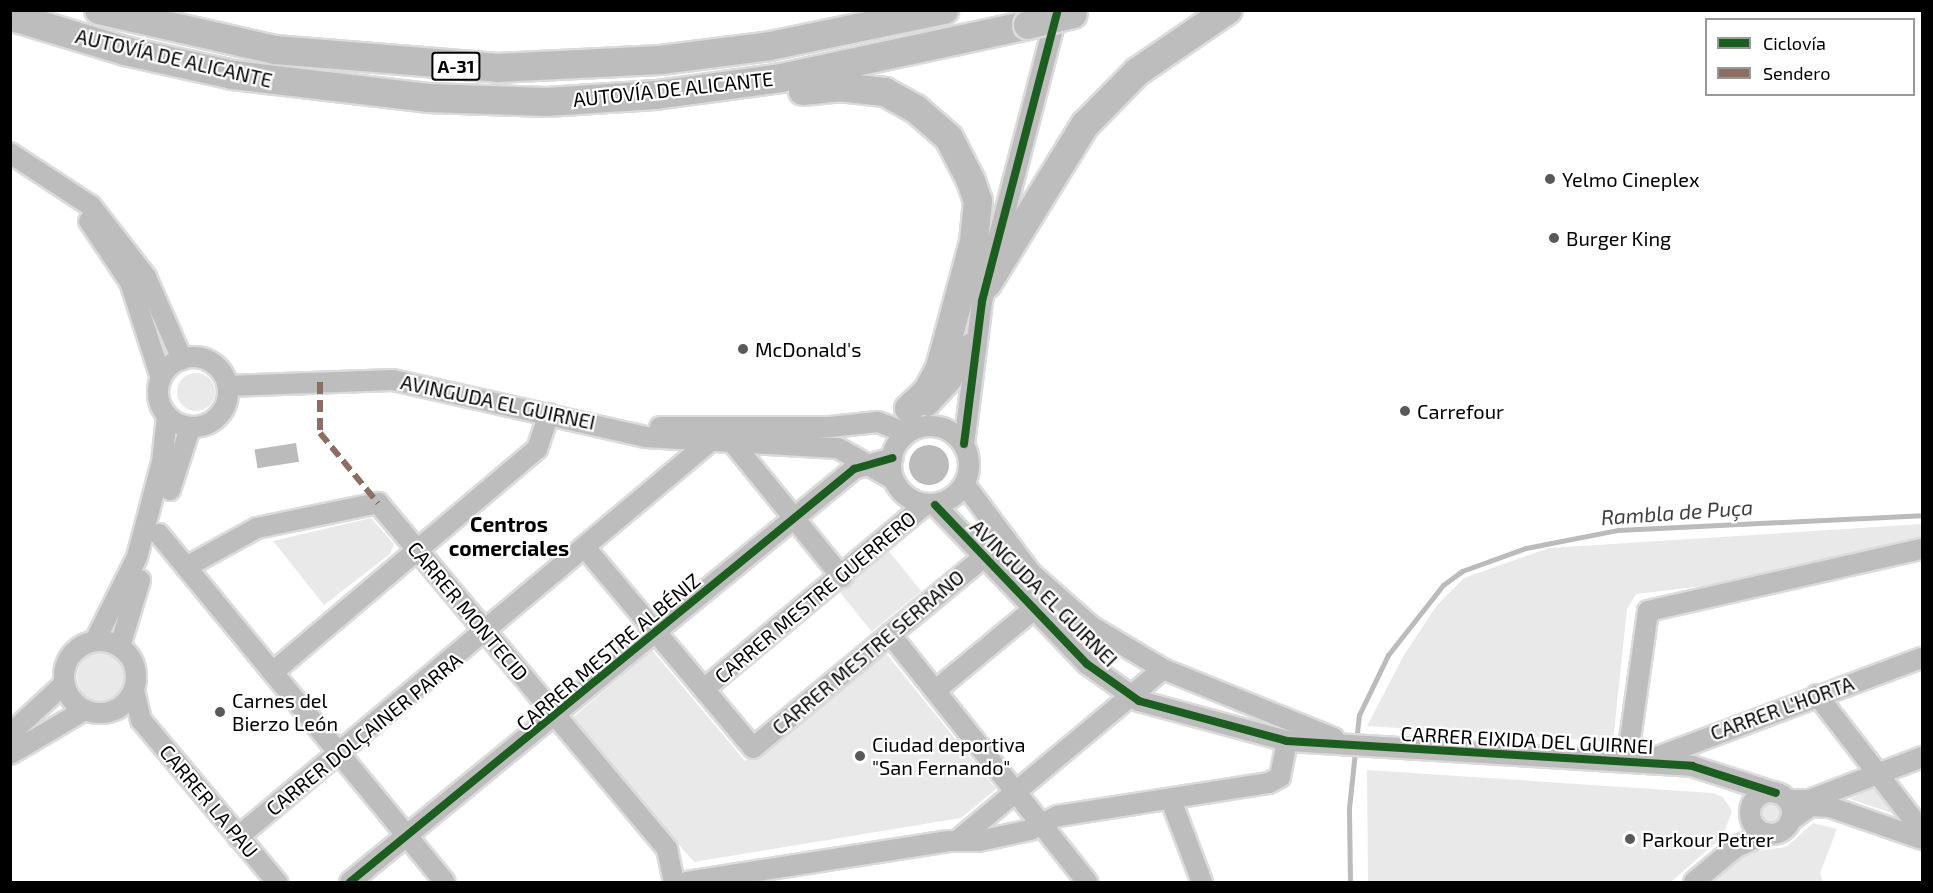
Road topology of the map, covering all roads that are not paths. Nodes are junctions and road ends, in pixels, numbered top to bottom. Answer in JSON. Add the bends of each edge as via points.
{"nodes":[{"id":1,"x":99,"y":10,"type":"edge"},
{"id":2,"x":944,"y":10,"type":"edge"},
{"id":3,"x":1228,"y":10,"type":"edge"},
{"id":4,"x":1073,"y":12,"type":"edge"},
{"id":5,"x":10,"y":16,"type":"edge"},
{"id":6,"x":656,"y":95,"type":"junction"},
{"id":7,"x":10,"y":153,"type":"edge"},
{"id":8,"x":59,"y":186,"type":"junction"},
{"id":9,"x":987,"y":284,"type":"junction"},
{"id":10,"x":976,"y":331,"type":"junction"},
{"id":11,"x":182,"y":359,"type":"junction"},
{"id":12,"x":160,"y":378,"type":"junction"},
{"id":13,"x":228,"y":386,"type":"junction"},
{"id":14,"x":549,"y":414,"type":"junction"},
{"id":15,"x":167,"y":417,"type":"junction"},
{"id":16,"x":913,"y":425,"type":"junction"},
{"id":17,"x":190,"y":428,"type":"junction"},
{"id":18,"x":624,"y":428,"type":"junction"},
{"id":19,"x":708,"y":443,"type":"junction"},
{"id":20,"x":733,"y":443,"type":"junction"},
{"id":21,"x":964,"y":444,"type":"junction"},
{"id":22,"x":892,"y":458,"type":"junction"},
{"id":23,"x":866,"y":464,"type":"junction"},
{"id":24,"x":893,"y":479,"type":"junction"},
{"id":25,"x":965,"y":485,"type":"junction"},
{"id":26,"x":930,"y":505,"type":"junction"},
{"id":27,"x":794,"y":519,"type":"junction"},
{"id":28,"x":159,"y":534,"type":"junction"},
{"id":29,"x":1923,"y":549,"type":"edge"},
{"id":30,"x":587,"y":550,"type":"junction"},
{"id":31,"x":418,"y":551,"type":"junction"},
{"id":32,"x":984,"y":557,"type":"junction"},
{"id":33,"x":186,"y":567,"type":"junction"},
{"id":34,"x":842,"y":577,"type":"junction"},
{"id":35,"x":1034,"y":609,"type":"junction"},
{"id":36,"x":487,"y":633,"type":"junction"},
{"id":37,"x":657,"y":633,"type":"junction"},
{"id":38,"x":890,"y":634,"type":"junction"},
{"id":39,"x":94,"y":641,"type":"junction"},
{"id":40,"x":120,"y":646,"type":"junction"},
{"id":41,"x":1923,"y":658,"type":"edge"},
{"id":42,"x":1163,"y":669,"type":"junction"},
{"id":43,"x":273,"y":672,"type":"junction"},
{"id":44,"x":64,"y":684,"type":"junction"},
{"id":45,"x":704,"y":689,"type":"junction"},
{"id":46,"x":134,"y":690,"type":"junction"},
{"id":47,"x":936,"y":690,"type":"junction"},
{"id":48,"x":1125,"y":695,"type":"junction"},
{"id":49,"x":1817,"y":695,"type":"junction"},
{"id":50,"x":85,"y":710,"type":"junction"},
{"id":51,"x":112,"y":711,"type":"junction"},
{"id":52,"x":556,"y":716,"type":"junction"},
{"id":53,"x":141,"y":720,"type":"junction"},
{"id":54,"x":10,"y":734,"type":"edge"},
{"id":55,"x":1287,"y":741,"type":"junction"},
{"id":56,"x":1345,"y":743,"type":"junction"},
{"id":57,"x":10,"y":754,"type":"edge"},
{"id":58,"x":341,"y":755,"type":"junction"},
{"id":59,"x":1923,"y":757,"type":"edge"},
{"id":60,"x":1635,"y":762,"type":"junction"},
{"id":61,"x":1877,"y":773,"type":"junction"},
{"id":62,"x":1726,"y":777,"type":"junction"},
{"id":63,"x":1017,"y":789,"type":"junction"},
{"id":64,"x":1781,"y":796,"type":"junction"},
{"id":65,"x":1171,"y":800,"type":"junction"},
{"id":66,"x":1750,"y":814,"type":"junction"},
{"id":67,"x":1790,"y":821,"type":"junction"},
{"id":68,"x":1044,"y":823,"type":"junction"},
{"id":69,"x":1923,"y":831,"type":"edge"},
{"id":70,"x":1767,"y":833,"type":"junction"},
{"id":71,"x":238,"y":837,"type":"junction"},
{"id":72,"x":409,"y":837,"type":"junction"},
{"id":73,"x":1923,"y":839,"type":"edge"},
{"id":74,"x":958,"y":840,"type":"junction"},
{"id":75,"x":1736,"y":847,"type":"junction"},
{"id":76,"x":277,"y":882,"type":"edge"},
{"id":77,"x":350,"y":882,"type":"edge"},
{"id":78,"x":445,"y":882,"type":"edge"},
{"id":79,"x":674,"y":882,"type":"edge"},
{"id":80,"x":687,"y":882,"type":"edge"},
{"id":81,"x":1087,"y":882,"type":"edge"},
{"id":82,"x":1202,"y":882,"type":"edge"},
{"id":83,"x":1694,"y":882,"type":"edge"}],
"edges":[{"from":1,"to":2,"type":"highway","name":"AUTOVÍA DE ALICANTE","number":"A-31","via":[[275,50],[497,68],[661,60],[770,46]]},
{"from":3,"to":9,"type":"highway","via":[[1137,72],[1085,125]]},
{"from":4,"to":6,"type":"highway","name":"AUTOVÍA DE ALICANTE","number":"A-31","bridge":true,"via":[[893,57]]},
{"from":4,"to":9,"type":"street"},
{"from":5,"to":6,"type":"highway","name":"AUTOVÍA DE ALICANTE","number":"A-31","via":[[125,51],[313,86],[547,102]]},
{"from":6,"to":16,"type":"highway","via":[[699,104],[839,87],[885,92],[925,115],[949,138],[971,181],[978,218],[940,368]]},
{"from":7,"to":8,"type":"street"},
{"from":8,"to":11,"type":"street","via":[[91,206],[134,258],[174,333]]},
{"from":8,"to":12,"type":"street","via":[[130,282]]},
{"from":9,"to":10,"type":"street"},
{"from":10,"to":16,"type":"street","via":[[951,381]]},
{"from":10,"to":21,"type":"street"},
{"from":11,"to":12,"type":"street"},
{"from":11,"to":13,"type":"street","via":[[216,365]]},
{"from":12,"to":15,"type":"street","via":[[158,398]]},
{"from":13,"to":14,"type":"street","name":"AVINGUDA EL GUIRNEI","via":[[393,380]]},
{"from":13,"to":17,"type":"street","via":[[225,407],[211,423]]},
{"from":14,"to":18,"type":"street","name":"AVINGUDA EL GUIRNEI"},
{"from":14,"to":31,"type":"street","via":[[537,449]]},
{"from":15,"to":17,"type":"street"},
{"from":15,"to":39,"type":"street","via":[[162,462],[137,557]]},
{"from":16,"to":18,"type":"street","name":"AVINGUDA EL GUIRNEI","via":[[878,422],[830,427]]},
{"from":16,"to":21,"type":"street","via":[[945,429]]},
{"from":16,"to":22,"type":"street"},
{"from":17,"to":28,"type":"street"},
{"from":18,"to":19,"type":"street","name":"AVINGUDA EL GUIRNEI","via":[[645,437]]},
{"from":19,"to":20,"type":"street","name":"AVINGUDA EL GUIRNEI"},
{"from":19,"to":30,"type":"street","name":"CARRER DOLÇAINER PARRA"},
{"from":20,"to":23,"type":"street","name":"AVINGUDA EL GUIRNEI","via":[[838,448]]},
{"from":20,"to":27,"type":"street"},
{"from":21,"to":25,"type":"street","via":[[970,460]]},
{"from":22,"to":23,"type":"street","name":"CARRER MESTRE ALBÉNIZ"},
{"from":22,"to":24,"type":"street"},
{"from":23,"to":24,"type":"street","name":"AVINGUDA EL GUIRNEI"},
{"from":23,"to":27,"type":"street","name":"CARRER MESTRE ALBÉNIZ"},
{"from":24,"to":26,"type":"street","via":[[905,496]]},
{"from":25,"to":26,"type":"street"},
{"from":25,"to":42,"type":"street","name":"AVINGUDA EL GUIRNEI","via":[[1049,593],[1091,626]]},
{"from":26,"to":32,"type":"street","name":"AVINGUDA EL GUIRNEI"},
{"from":26,"to":34,"type":"street","name":"CARRER MESTRE GUERRERO"},
{"from":27,"to":34,"type":"street"},
{"from":27,"to":37,"type":"street","name":"CARRER MESTRE ALBÉNIZ"},
{"from":28,"to":33,"type":"street"},
{"from":28,"to":40,"type":"street","via":[[128,608]]},
{"from":29,"to":60,"type":"street","via":[[1648,611]]},
{"from":30,"to":36,"type":"street","name":"CARRER DOLÇAINER PARRA"},
{"from":30,"to":37,"type":"street"},
{"from":31,"to":33,"type":"street","name":"CARRER MONTECID","via":[[378,503],[257,528]]},
{"from":31,"to":36,"type":"street","name":"CARRER MONTECID"},
{"from":31,"to":43,"type":"street"},
{"from":32,"to":35,"type":"street","name":"AVINGUDA EL GUIRNEI"},
{"from":32,"to":38,"type":"street","name":"CARRER MESTRE SERRANO"},
{"from":33,"to":43,"type":"street"},
{"from":34,"to":45,"type":"street","name":"CARRER MESTRE GUERRERO"},
{"from":35,"to":47,"type":"street"},
{"from":35,"to":48,"type":"street","name":"AVINGUDA EL GUIRNEI"},
{"from":36,"to":52,"type":"street","name":"CARRER MONTECID"},
{"from":36,"to":58,"type":"street","name":"CARRER DOLÇAINER PARRA"},
{"from":37,"to":45,"type":"street"},
{"from":37,"to":52,"type":"street","name":"CARRER MESTRE ALBÉNIZ"},
{"from":38,"to":45,"type":"street","name":"CARRER MESTRE SERRANO","via":[[753,748]]},
{"from":38,"to":47,"type":"street"},
{"from":39,"to":40,"type":"street"},
{"from":39,"to":44,"type":"street","via":[[70,656]]},
{"from":40,"to":46,"type":"street","via":[[136,674]]},
{"from":41,"to":49,"type":"street","name":"CARRER L'HORTA"},
{"from":42,"to":48,"type":"street"},
{"from":42,"to":56,"type":"street","name":"AVINGUDA EL GUIRNEI"},
{"from":43,"to":58,"type":"street"},
{"from":44,"to":50,"type":"street"},
{"from":44,"to":54,"type":"street"},
{"from":46,"to":51,"type":"street"},
{"from":46,"to":53,"type":"street","name":"CARRER LA PAU"},
{"from":47,"to":63,"type":"street"},
{"from":48,"to":55,"type":"street","name":"AVINGUDA EL GUIRNEI"},
{"from":48,"to":63,"type":"street"},
{"from":49,"to":60,"type":"street","name":"CARRER L'HORTA"},
{"from":49,"to":61,"type":"street"},
{"from":50,"to":51,"type":"street"},
{"from":50,"to":57,"type":"street"},
{"from":51,"to":53,"type":"street"},
{"from":52,"to":72,"type":"street","name":"CARRER MESTRE ALBÉNIZ"},
{"from":52,"to":79,"type":"street","name":"CARRER MONTECID","via":[[667,849]]},
{"from":53,"to":71,"type":"street","name":"CARRER LA PAU"},
{"from":55,"to":56,"type":"street","name":"AVINGUDA EL GUIRNEI"},
{"from":55,"to":65,"type":"street","via":[[1280,777],[1269,783]]},
{"from":56,"to":60,"type":"street","name":"CARRER EIXIDA DEL GUIRNEI"},
{"from":58,"to":71,"type":"street","name":"CARRER DOLÇAINER PARRA"},
{"from":58,"to":72,"type":"street"},
{"from":59,"to":61,"type":"street"},
{"from":60,"to":62,"type":"street","name":"CARRER EIXIDA DEL GUIRNEI","via":[[1692,766]]},
{"from":61,"to":64,"type":"street","via":[[1809,800]]},
{"from":61,"to":69,"type":"street"},
{"from":62,"to":64,"type":"street","name":"CARRER EIXIDA DEL GUIRNEI"},
{"from":62,"to":66,"type":"street"},
{"from":63,"to":68,"type":"street"},
{"from":63,"to":74,"type":"street","via":[[1000,810]]},
{"from":64,"to":66,"type":"street","via":[[1756,799]]},
{"from":64,"to":67,"type":"street"},
{"from":65,"to":68,"type":"street","via":[[1058,816]]},
{"from":65,"to":82,"type":"street"},
{"from":66,"to":70,"type":"street"},
{"from":66,"to":75,"type":"street"},
{"from":67,"to":70,"type":"street","via":[[1781,831]]},
{"from":67,"to":73,"type":"street","via":[[1811,807],[1830,807]]},
{"from":68,"to":74,"type":"street","via":[[979,842]]},
{"from":68,"to":81,"type":"street"},
{"from":70,"to":75,"type":"street"},
{"from":71,"to":76,"type":"street","name":"CARRER LA PAU"},
{"from":72,"to":77,"type":"street","name":"CARRER MESTRE ALBÉNIZ"},
{"from":72,"to":78,"type":"street"},
{"from":74,"to":80,"type":"street"},
{"from":75,"to":83,"type":"street"}]}
